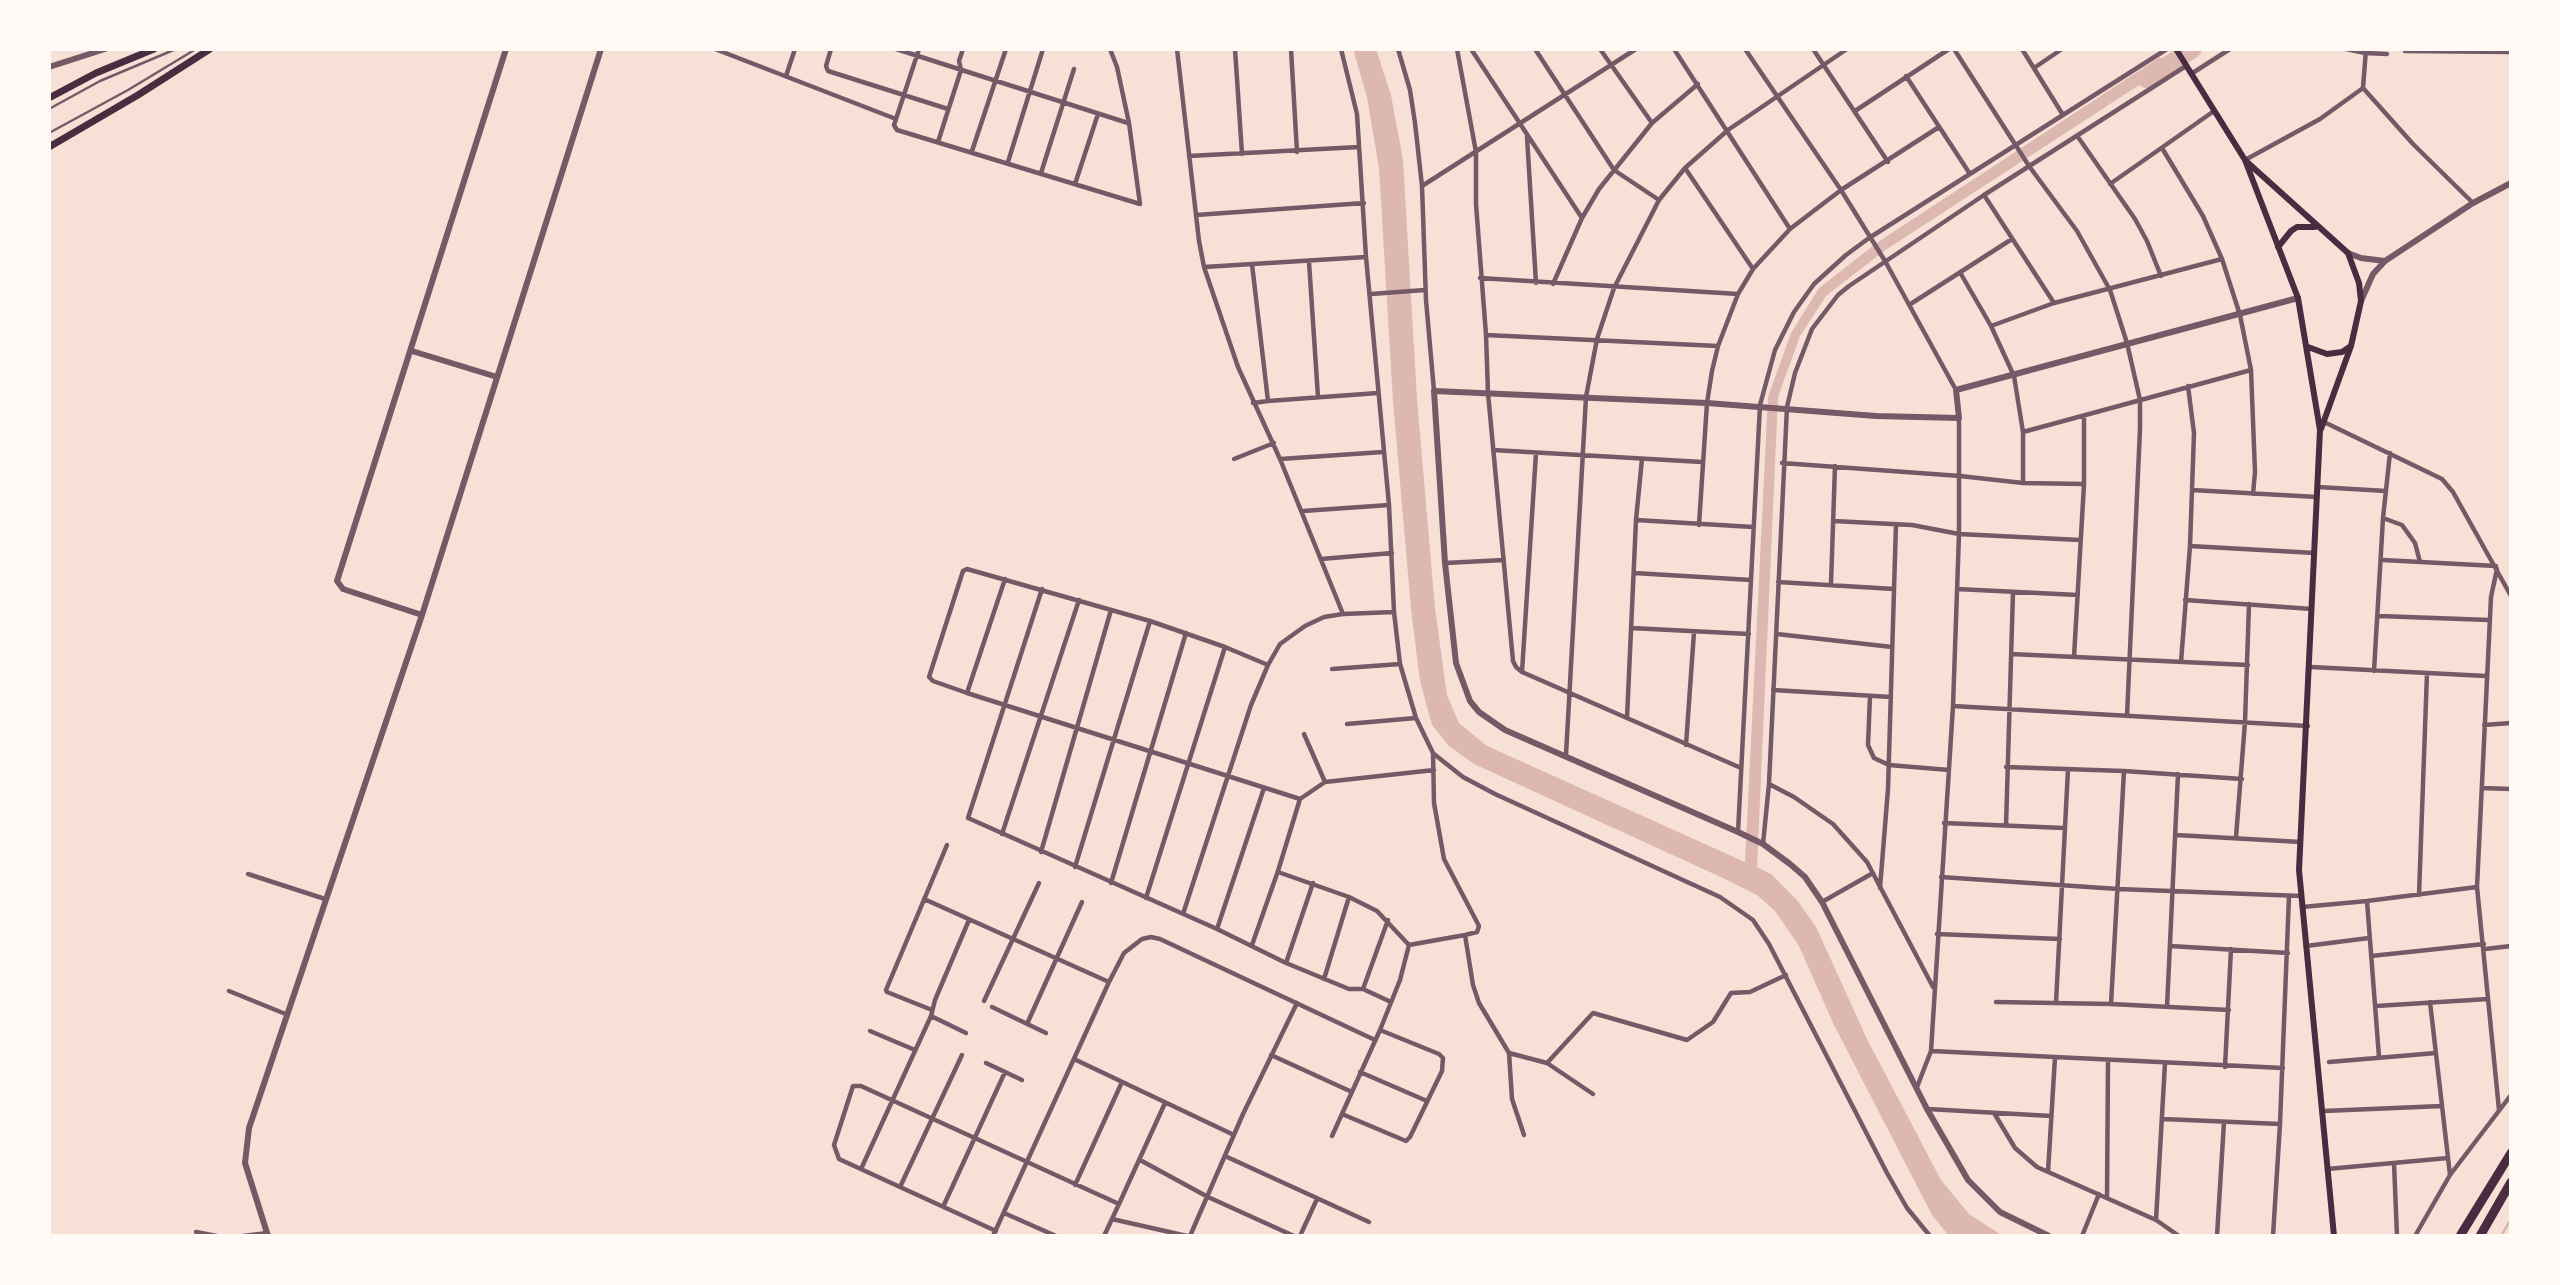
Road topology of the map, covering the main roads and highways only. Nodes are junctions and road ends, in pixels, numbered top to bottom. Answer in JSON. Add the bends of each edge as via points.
{"nodes":[{"id":1,"x":154,"y":49,"type":"edge"},
{"id":2,"x":210,"y":49,"type":"edge"},
{"id":3,"x":2176,"y":49,"type":"edge"},
{"id":4,"x":49,"y":98,"type":"edge"},
{"id":5,"x":49,"y":147,"type":"edge"},
{"id":6,"x":2245,"y":160,"type":"junction"},
{"id":7,"x":2317,"y":227,"type":"junction"},
{"id":8,"x":2278,"y":247,"type":"junction"},
{"id":9,"x":2351,"y":346,"type":"junction"},
{"id":10,"x":2308,"y":347,"type":"junction"},
{"id":11,"x":2320,"y":430,"type":"junction"},
{"id":12,"x":2511,"y":1153,"type":"edge"},
{"id":13,"x":2511,"y":1182,"type":"edge"},
{"id":14,"x":2334,"y":1236,"type":"edge"},
{"id":15,"x":2459,"y":1236,"type":"edge"},
{"id":16,"x":2480,"y":1236,"type":"edge"}],
"edges":[{"from":1,"to":4,"type":"main road"},
{"from":2,"to":5,"type":"main road"},
{"from":3,"to":6,"type":"main road"},
{"from":6,"to":7,"type":"main road"},
{"from":6,"to":8,"type":"main road"},
{"from":7,"to":8,"type":"main road","via":[[2291,230]]},
{"from":7,"to":9,"type":"main road","via":[[2348,253],[2359,283],[2361,301]]},
{"from":8,"to":10,"type":"main road","via":[[2298,298]]},
{"from":9,"to":10,"type":"main road","via":[[2327,354]]},
{"from":9,"to":11,"type":"main road"},
{"from":10,"to":11,"type":"main road"},
{"from":11,"to":14,"type":"main road","via":[[2301,896]]},
{"from":12,"to":15,"type":"highway"},
{"from":13,"to":16,"type":"highway"}]}
